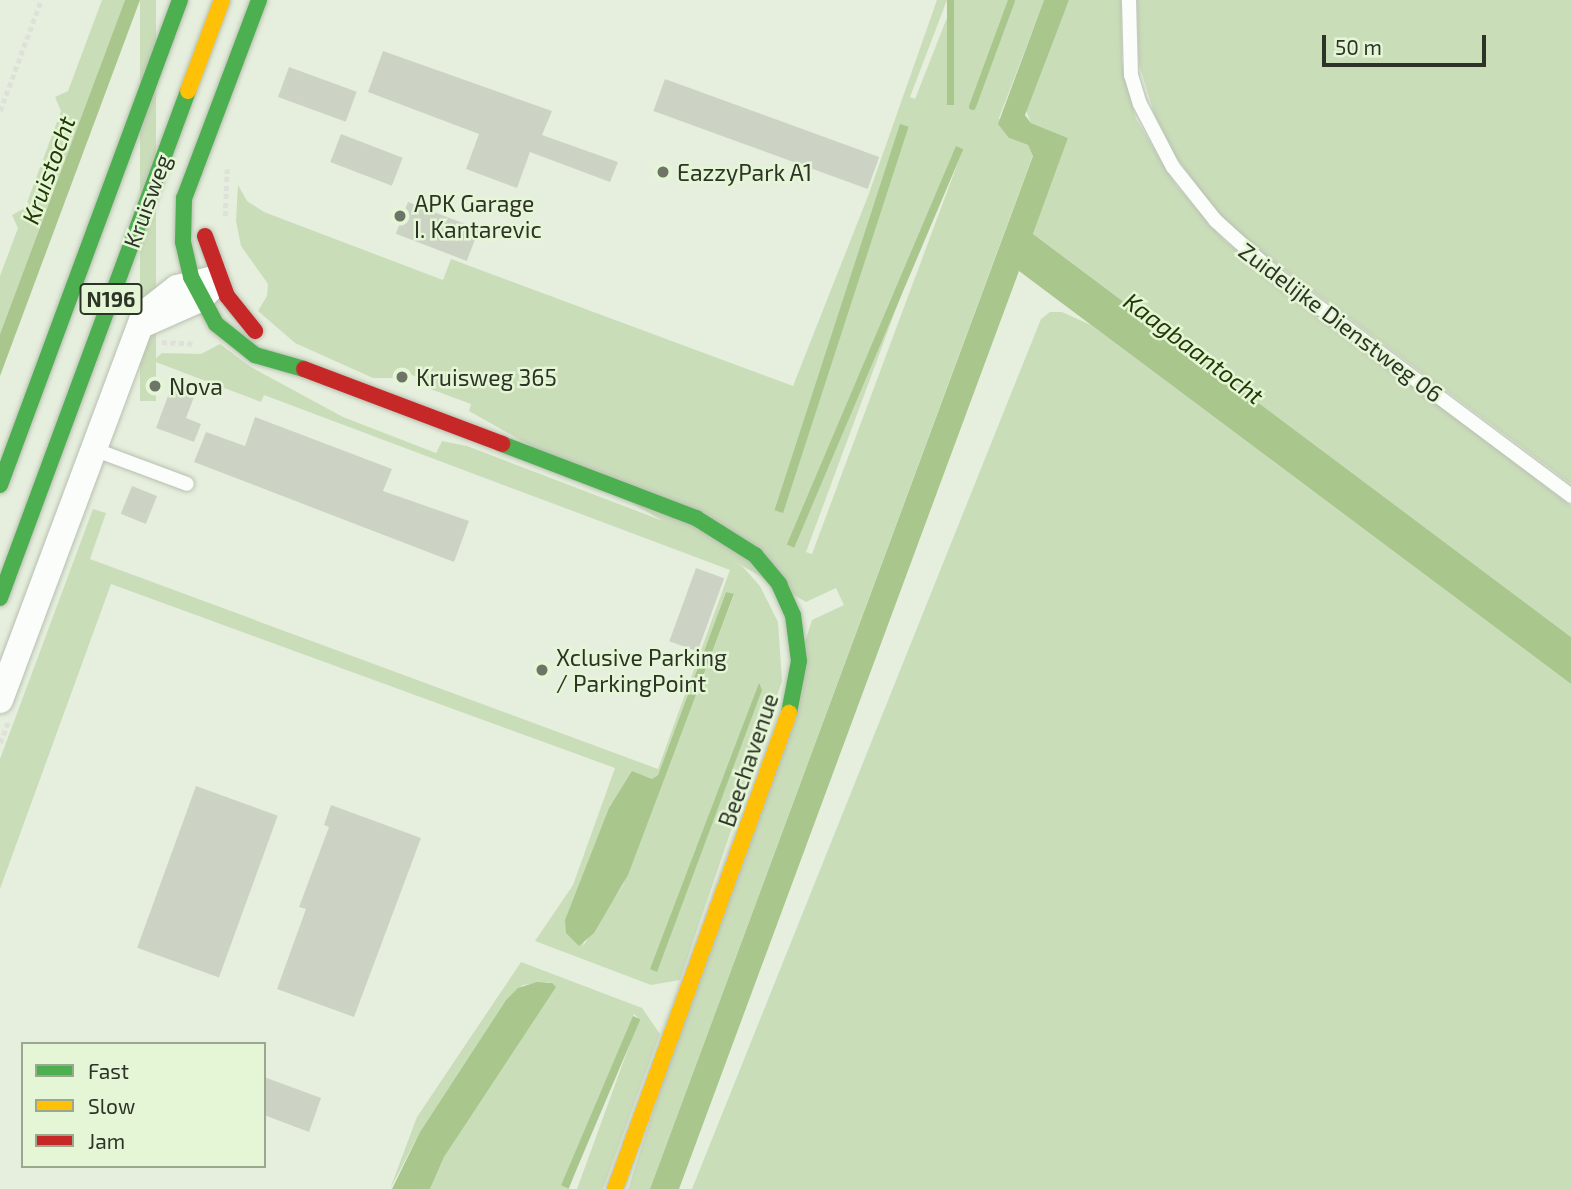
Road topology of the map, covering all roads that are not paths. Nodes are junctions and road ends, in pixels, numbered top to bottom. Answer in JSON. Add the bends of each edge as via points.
{"nodes":[{"id":1,"x":180,"y":0,"type":"edge"},
{"id":2,"x":222,"y":0,"type":"edge"},
{"id":3,"x":258,"y":0,"type":"edge"},
{"id":4,"x":1129,"y":0,"type":"edge"},
{"id":5,"x":199,"y":162,"type":"junction"},
{"id":6,"x":219,"y":280,"type":"junction"},
{"id":7,"x":196,"y":290,"type":"junction"},
{"id":8,"x":282,"y":360,"type":"junction"},
{"id":9,"x":93,"y":449,"type":"junction"},
{"id":10,"x":187,"y":484,"type":"dead end"},
{"id":11,"x":0,"y":485,"type":"edge"},
{"id":12,"x":1571,"y":496,"type":"edge"},
{"id":13,"x":0,"y":598,"type":"edge"},
{"id":14,"x":0,"y":700,"type":"edge"},
{"id":15,"x":615,"y":1189,"type":"edge"}],
"edges":[{"from":1,"to":11,"type":"main road","name":"Kruisweg","number":"N196"},
{"from":2,"to":13,"type":"main road","name":"Kruisweg","number":"N196"},
{"from":3,"to":5,"type":"main road","name":"Kruisweg"},
{"from":4,"to":12,"type":"lane","name":"Zuidelijke Dienstweg 06","via":[[1132,75],[1145,116],[1178,174],[1242,247]]},
{"from":5,"to":6,"type":"main road","name":"Kruisweg","via":[[206,244]]},
{"from":5,"to":7,"type":"main road","name":"Kruisweg","via":[[187,182],[183,207],[183,242]]},
{"from":6,"to":7,"type":"street"},
{"from":6,"to":8,"type":"main road","name":"Beechavenue","via":[[235,308]]},
{"from":7,"to":8,"type":"main road","name":"Beechavenue","via":[[220,329],[255,355]]},
{"from":7,"to":9,"type":"street","via":[[150,306],[145,337]]},
{"from":8,"to":15,"type":"main road","name":"Beechavenue","via":[[696,518],[755,555],[789,604],[799,662],[790,716]]},
{"from":9,"to":10,"type":"lane"},
{"from":9,"to":14,"type":"street"}]}
